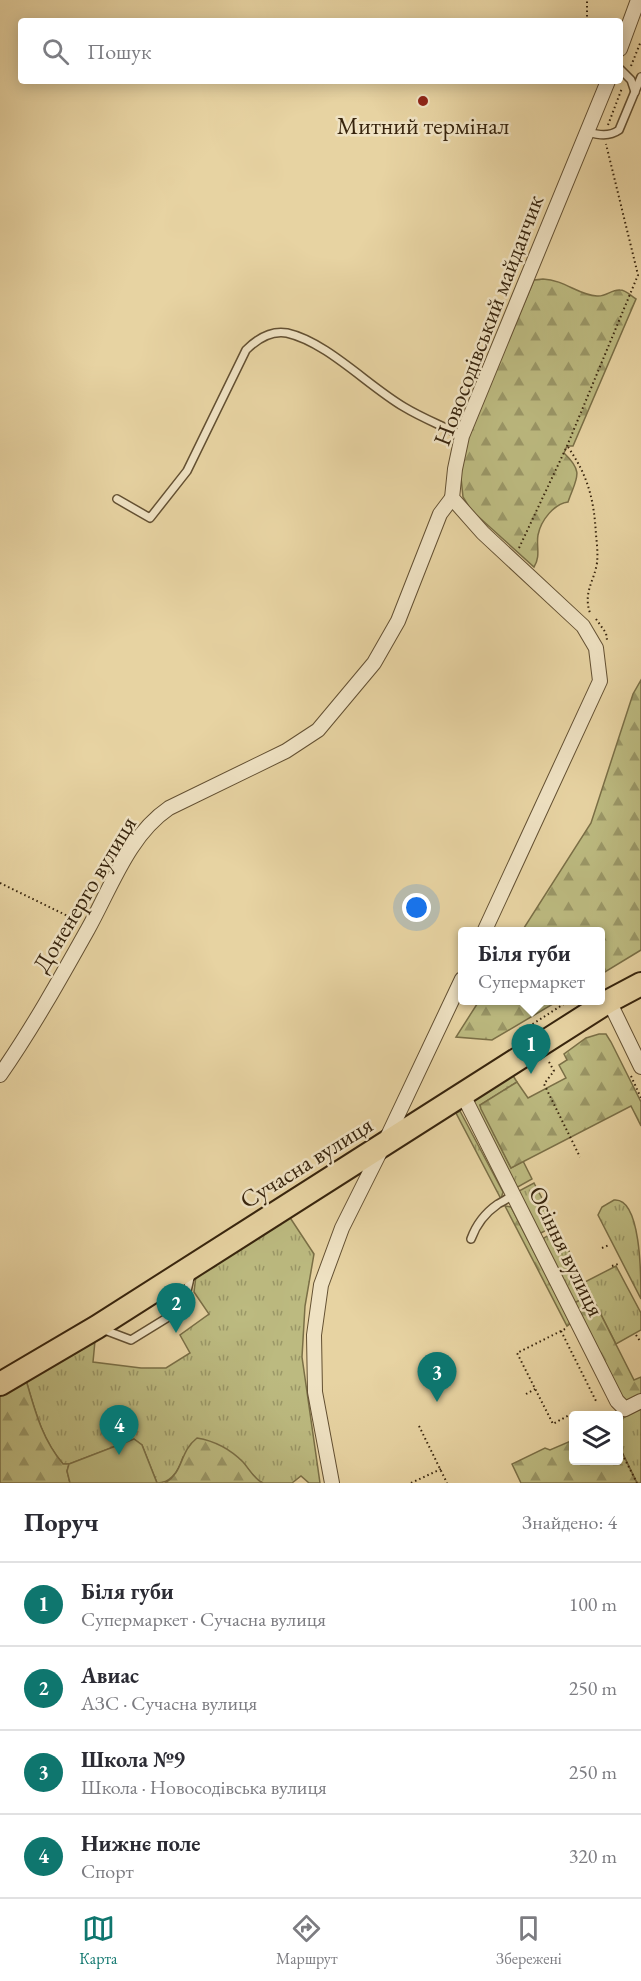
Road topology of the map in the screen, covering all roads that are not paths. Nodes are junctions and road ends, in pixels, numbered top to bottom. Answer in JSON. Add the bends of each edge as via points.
{"nodes":[{"id":1,"x":638,"y":0,"type":"edge"},
{"id":2,"x":623,"y":41,"type":"edge"},
{"id":3,"x":623,"y":71,"type":"edge"},
{"id":4,"x":641,"y":77,"type":"edge"},
{"id":5,"x":607,"y":84,"type":"edge"},
{"id":6,"x":635,"y":92,"type":"junction"},
{"id":7,"x":587,"y":132,"type":"junction"},
{"id":8,"x":462,"y":436,"type":"junction"},
{"id":9,"x":452,"y":498,"type":"junction"},
{"id":10,"x":117,"y":499,"type":"dead end"},
{"id":11,"x":486,"y":927,"type":"edge"},
{"id":12,"x":641,"y":984,"type":"edge"},
{"id":13,"x":458,"y":987,"type":"edge"},
{"id":14,"x":609,"y":1001,"type":"junction"},
{"id":15,"x":605,"y":1004,"type":"edge"},
{"id":16,"x":603,"y":1005,"type":"edge"},
{"id":17,"x":641,"y":1067,"type":"edge"},
{"id":18,"x":0,"y":1075,"type":"edge"},
{"id":19,"x":463,"y":1095,"type":"junction"},
{"id":20,"x":384,"y":1144,"type":"junction"},
{"id":21,"x":513,"y":1191,"type":"junction"},
{"id":22,"x":471,"y":1239,"type":"dead end"},
{"id":23,"x":192,"y":1266,"type":"junction"},
{"id":24,"x":97,"y":1327,"type":"junction"},
{"id":25,"x":0,"y":1384,"type":"edge"},
{"id":26,"x":641,"y":1401,"type":"edge"},
{"id":27,"x":332,"y":1483,"type":"edge"}],
"edges":[{"from":1,"to":2,"type":"street"},
{"from":3,"to":6,"type":"lane"},
{"from":4,"to":6,"type":"lane"},
{"from":5,"to":7,"type":"street","name":"Новосодівський майданчик"},
{"from":6,"to":7,"type":"lane","via":[[619,130],[604,135]]},
{"from":7,"to":8,"type":"street","name":"Новосодівський майданчик"},
{"from":8,"to":9,"type":"street","name":"Новосодівський майданчик"},
{"from":8,"to":10,"type":"lane","via":[[403,407],[304,339],[269,333],[246,350],[187,471],[150,518]]},
{"from":9,"to":11,"type":"street","via":[[483,533],[583,626],[596,648],[600,681]]},
{"from":9,"to":18,"type":"street","name":"Доненерго вулиця","via":[[440,514],[398,621],[374,663],[318,730],[286,751],[157,816],[129,853],[89,928]]},
{"from":12,"to":14,"type":"main road","name":"Сучасна вулиця"},
{"from":13,"to":20,"type":"street"},
{"from":14,"to":15,"type":"main road","name":"Сучасна вулиця"},
{"from":14,"to":17,"type":"street"},
{"from":16,"to":19,"type":"main road","name":"Сучасна вулиця"},
{"from":19,"to":20,"type":"main road","name":"Сучасна вулиця"},
{"from":19,"to":21,"type":"street","name":"Осіння вулиця"},
{"from":20,"to":23,"type":"main road","name":"Сучасна вулиця"},
{"from":20,"to":27,"type":"street","via":[[342,1228],[321,1285],[314,1335],[315,1392]]},
{"from":21,"to":22,"type":"lane","via":[[480,1221]]},
{"from":21,"to":26,"type":"street","name":"Осіння вулиця","via":[[617,1401],[625,1409]]},
{"from":23,"to":24,"type":"main road","name":"Сучасна вулиця"},
{"from":23,"to":24,"type":"lane","via":[[183,1308],[131,1340]]},
{"from":24,"to":25,"type":"main road","name":"Сучасна вулиця"}]}
